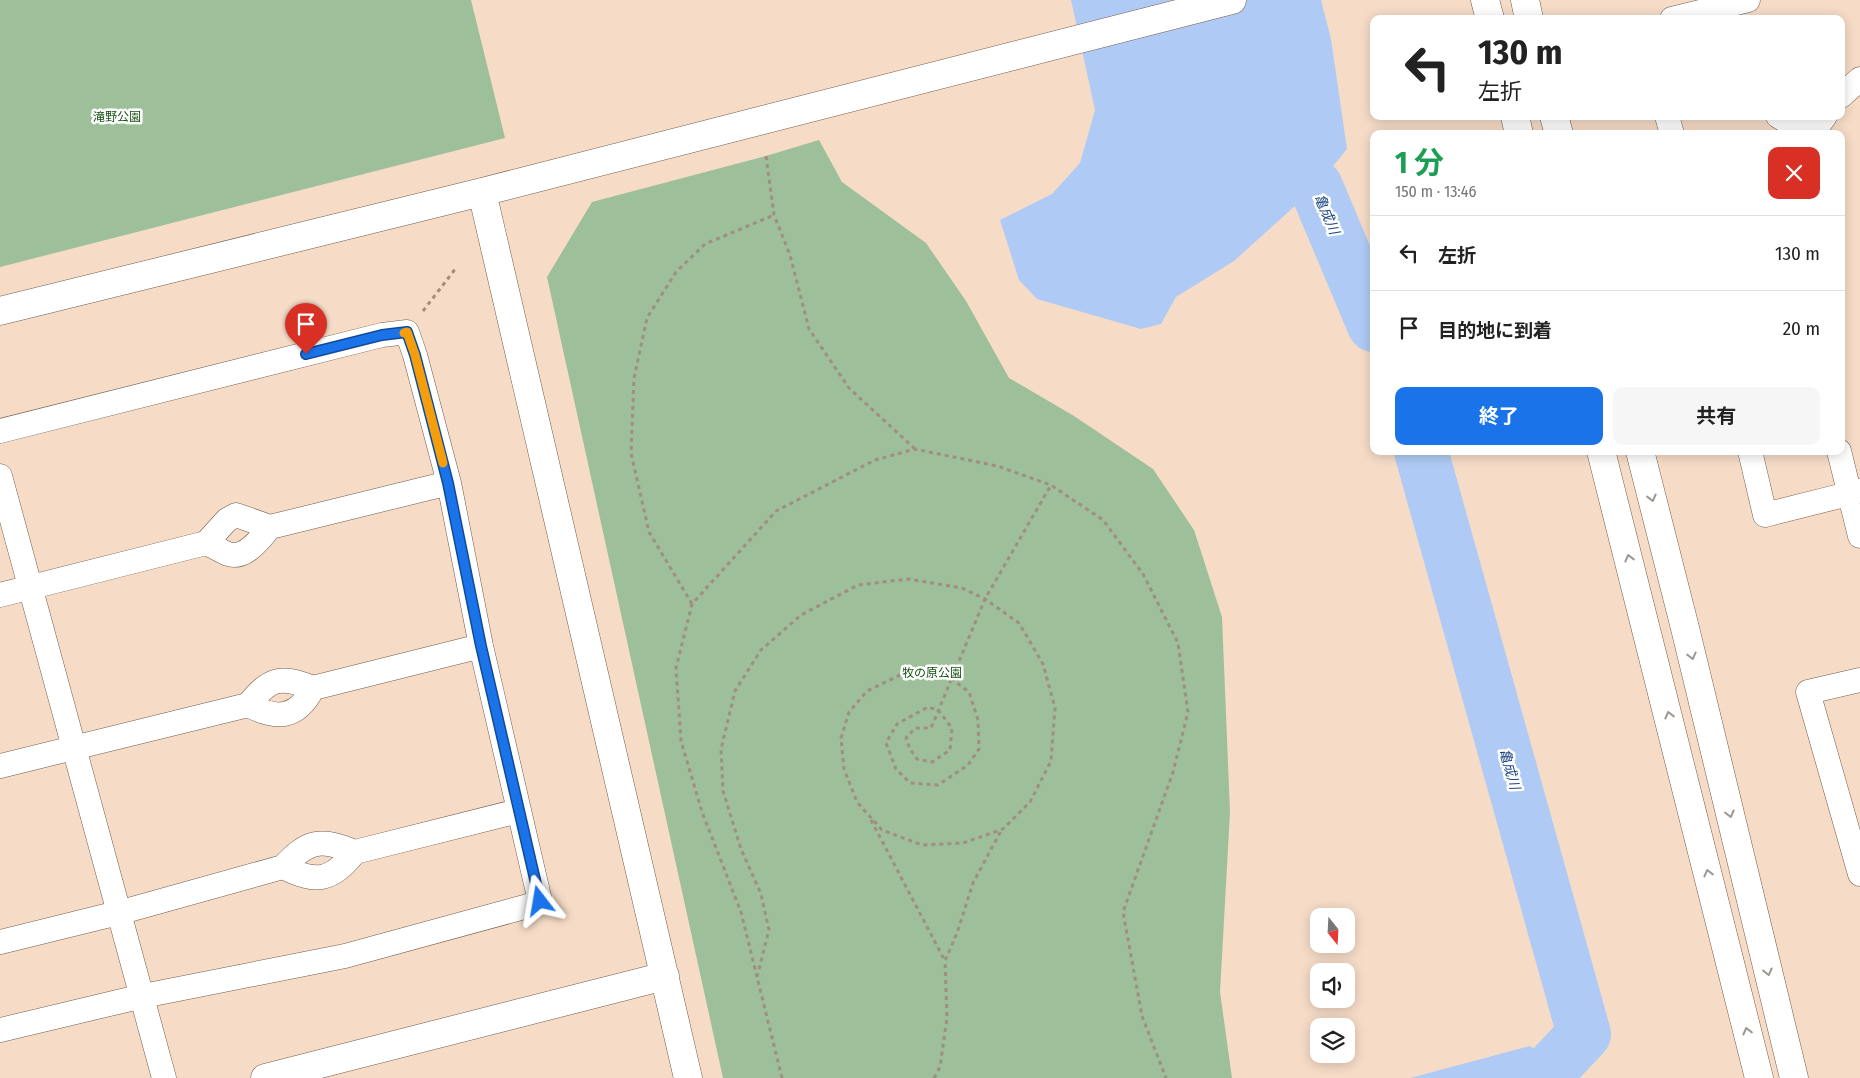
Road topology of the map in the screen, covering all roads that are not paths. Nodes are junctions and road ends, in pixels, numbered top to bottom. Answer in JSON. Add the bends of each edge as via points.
{"nodes":[{"id":1,"x":1232,"y":0,"type":"edge"},
{"id":2,"x":1485,"y":0,"type":"edge"},
{"id":3,"x":1525,"y":0,"type":"edge"},
{"id":4,"x":1748,"y":0,"type":"edge"},
{"id":5,"x":1489,"y":15,"type":"edge"},
{"id":6,"x":1528,"y":15,"type":"edge"},
{"id":7,"x":1688,"y":15,"type":"edge"},
{"id":8,"x":1860,"y":79,"type":"edge"},
{"id":9,"x":1845,"y":92,"type":"edge"},
{"id":10,"x":1785,"y":120,"type":"edge"},
{"id":11,"x":1822,"y":120,"type":"edge"},
{"id":12,"x":1803,"y":130,"type":"edge"},
{"id":13,"x":1813,"y":130,"type":"edge"},
{"id":14,"x":482,"y":192,"type":"junction"},
{"id":15,"x":0,"y":311,"type":"edge"},
{"id":16,"x":0,"y":431,"type":"edge"},
{"id":17,"x":1602,"y":455,"type":"edge"},
{"id":18,"x":1641,"y":455,"type":"edge"},
{"id":19,"x":1751,"y":455,"type":"edge"},
{"id":20,"x":1841,"y":455,"type":"edge"},
{"id":21,"x":0,"y":476,"type":"edge"},
{"id":22,"x":448,"y":483,"type":"junction"},
{"id":23,"x":1855,"y":492,"type":"edge"},
{"id":24,"x":270,"y":527,"type":"junction"},
{"id":25,"x":1860,"y":536,"type":"edge"},
{"id":26,"x":206,"y":543,"type":"junction"},
{"id":27,"x":31,"y":588,"type":"junction"},
{"id":28,"x":0,"y":595,"type":"edge"},
{"id":29,"x":481,"y":646,"type":"junction"},
{"id":30,"x":1860,"y":680,"type":"edge"},
{"id":31,"x":313,"y":688,"type":"junction"},
{"id":32,"x":248,"y":704,"type":"junction"},
{"id":33,"x":74,"y":748,"type":"junction"},
{"id":34,"x":0,"y":766,"type":"edge"},
{"id":35,"x":518,"y":811,"type":"junction"},
{"id":36,"x":355,"y":852,"type":"junction"},
{"id":37,"x":284,"y":867,"type":"junction"},
{"id":38,"x":1860,"y":874,"type":"edge"},
{"id":39,"x":118,"y":912,"type":"junction"},
{"id":40,"x":0,"y":942,"type":"edge"},
{"id":41,"x":664,"y":976,"type":"junction"},
{"id":42,"x":143,"y":996,"type":"junction"},
{"id":43,"x":0,"y":1030,"type":"edge"},
{"id":44,"x":164,"y":1078,"type":"edge"},
{"id":45,"x":265,"y":1078,"type":"edge"},
{"id":46,"x":688,"y":1078,"type":"edge"},
{"id":47,"x":1759,"y":1078,"type":"edge"},
{"id":48,"x":1794,"y":1078,"type":"edge"}],
"edges":[{"from":1,"to":14,"type":"street"},
{"from":2,"to":5,"type":"street"},
{"from":3,"to":6,"type":"street"},
{"from":4,"to":7,"type":"street"},
{"from":8,"to":9,"type":"street"},
{"from":10,"to":12,"type":"street"},
{"from":11,"to":13,"type":"street"},
{"from":14,"to":15,"type":"street"},
{"from":14,"to":41,"type":"street"},
{"from":16,"to":22,"type":"street","via":[[382,335],[407,332]]},
{"from":47,"to":17,"type":"street","one_way":true},
{"from":18,"to":48,"type":"street","one_way":true},
{"from":19,"to":23,"type":"street","via":[[1765,515]]},
{"from":20,"to":23,"type":"street"},
{"from":21,"to":27,"type":"street"},
{"from":22,"to":24,"type":"street"},
{"from":22,"to":29,"type":"street"},
{"from":23,"to":25,"type":"street"},
{"from":24,"to":26,"type":"street","via":[[236,516],[227,520]]},
{"from":24,"to":26,"type":"street","via":[[256,544],[243,553],[230,555]]},
{"from":26,"to":27,"type":"street"},
{"from":27,"to":28,"type":"street"},
{"from":27,"to":33,"type":"street"},
{"from":29,"to":31,"type":"street"},
{"from":29,"to":35,"type":"street"},
{"from":30,"to":38,"type":"street","via":[[1808,692]]},
{"from":31,"to":32,"type":"street","via":[[297,682],[274,681],[260,690]]},
{"from":31,"to":32,"type":"street","via":[[298,709],[288,713],[274,715]]},
{"from":32,"to":33,"type":"street"},
{"from":33,"to":34,"type":"street"},
{"from":33,"to":39,"type":"street"},
{"from":35,"to":36,"type":"street"},
{"from":35,"to":42,"type":"street","via":[[540,901],[345,956]]},
{"from":36,"to":37,"type":"street","via":[[323,842],[310,844],[296,853]]},
{"from":36,"to":37,"type":"street","via":[[344,865],[322,878],[303,877]]},
{"from":37,"to":39,"type":"street"},
{"from":39,"to":40,"type":"street"},
{"from":39,"to":42,"type":"street"},
{"from":41,"to":45,"type":"street"},
{"from":41,"to":46,"type":"street"},
{"from":42,"to":43,"type":"street"},
{"from":42,"to":44,"type":"street"}]}
